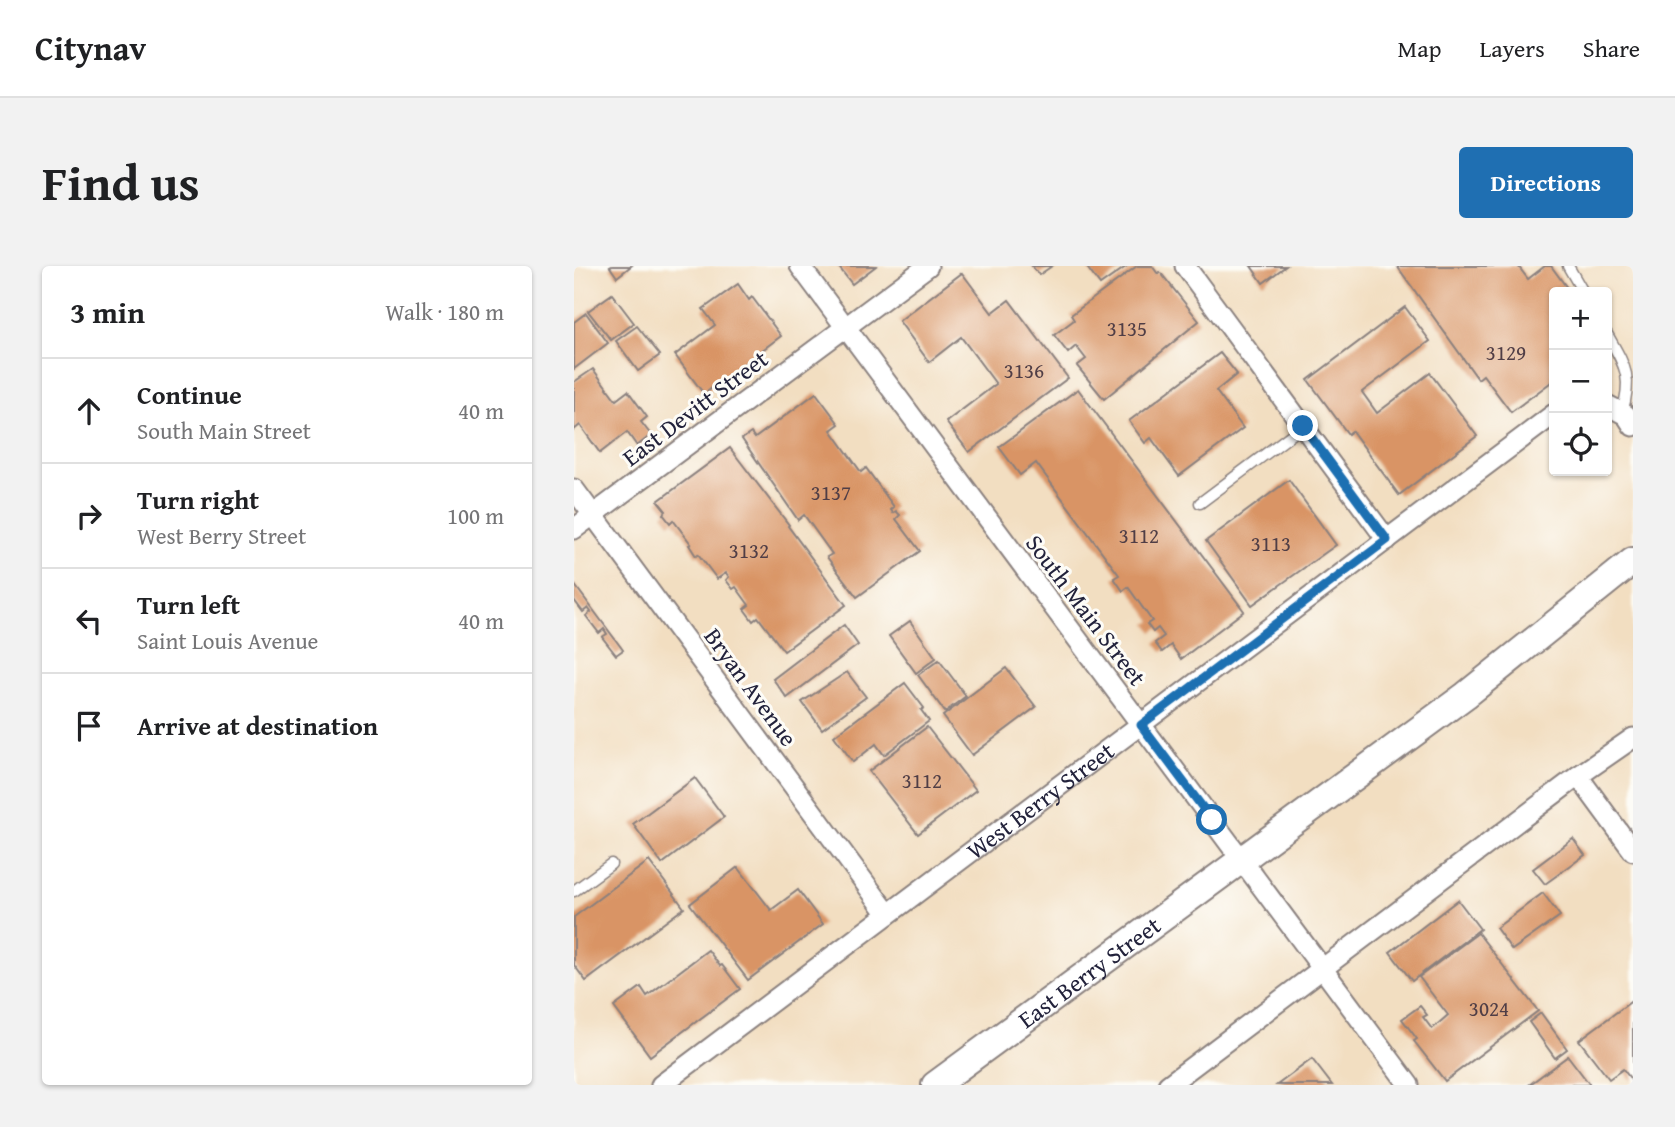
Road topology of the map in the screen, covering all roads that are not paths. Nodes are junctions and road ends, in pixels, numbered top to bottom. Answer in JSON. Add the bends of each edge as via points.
{"nodes":[{"id":1,"x":800,"y":266,"type":"edge"},
{"id":2,"x":928,"y":266,"type":"edge"},
{"id":3,"x":1185,"y":266,"type":"edge"},
{"id":4,"x":1568,"y":266,"type":"edge"},
{"id":5,"x":1580,"y":287,"type":"edge"},
{"id":6,"x":845,"y":326,"type":"junction"},
{"id":7,"x":1612,"y":343,"type":"edge"},
{"id":8,"x":1620,"y":415,"type":"edge"},
{"id":9,"x":1549,"y":418,"type":"edge"},
{"id":10,"x":1303,"y":426,"type":"junction"},
{"id":11,"x":574,"y":489,"type":"edge"},
{"id":12,"x":1200,"y":503,"type":"dead end"},
{"id":13,"x":593,"y":515,"type":"junction"},
{"id":14,"x":574,"y":529,"type":"edge"},
{"id":15,"x":1387,"y":540,"type":"junction"},
{"id":16,"x":1633,"y":561,"type":"edge"},
{"id":17,"x":1141,"y":725,"type":"junction"},
{"id":18,"x":1633,"y":737,"type":"edge"},
{"id":19,"x":1578,"y":775,"type":"junction"},
{"id":20,"x":1633,"y":851,"type":"edge"},
{"id":21,"x":1243,"y":861,"type":"junction"},
{"id":22,"x":611,"y":864,"type":"dead end"},
{"id":23,"x":574,"y":891,"type":"edge"},
{"id":24,"x":888,"y":914,"type":"junction"},
{"id":25,"x":1323,"y":970,"type":"junction"},
{"id":26,"x":661,"y":1085,"type":"edge"},
{"id":27,"x":935,"y":1085,"type":"edge"},
{"id":28,"x":1168,"y":1085,"type":"edge"},
{"id":29,"x":1409,"y":1085,"type":"edge"}],
"edges":[{"from":1,"to":6,"type":"street","name":"South Main Street"},
{"from":2,"to":6,"type":"street","name":"East Devitt Street"},
{"from":3,"to":10,"type":"street"},
{"from":4,"to":5,"type":"lane"},
{"from":6,"to":13,"type":"street","name":"East Devitt Street"},
{"from":6,"to":17,"type":"street","name":"South Main Street"},
{"from":7,"to":8,"type":"lane","via":[[1631,382]]},
{"from":9,"to":15,"type":"street","name":"West Berry Street"},
{"from":10,"to":12,"type":"lane"},
{"from":10,"to":15,"type":"street"},
{"from":11,"to":13,"type":"street","name":"Bryan Avenue"},
{"from":13,"to":14,"type":"street","name":"East Devitt Street"},
{"from":13,"to":24,"type":"street","name":"Bryan Avenue"},
{"from":15,"to":17,"type":"street","name":"West Berry Street"},
{"from":16,"to":21,"type":"main road","via":[[1466,695]]},
{"from":17,"to":21,"type":"street","name":"South Main Street"},
{"from":17,"to":24,"type":"street","name":"West Berry Street"},
{"from":18,"to":19,"type":"street"},
{"from":19,"to":20,"type":"street"},
{"from":19,"to":25,"type":"street"},
{"from":21,"to":25,"type":"street","name":"South Main Street"},
{"from":21,"to":27,"type":"main road","name":"East Berry Street"},
{"from":22,"to":23,"type":"lane"},
{"from":24,"to":26,"type":"street","name":"West Berry Street"},
{"from":25,"to":28,"type":"street"},
{"from":25,"to":29,"type":"street","name":"South Main Street"}]}
